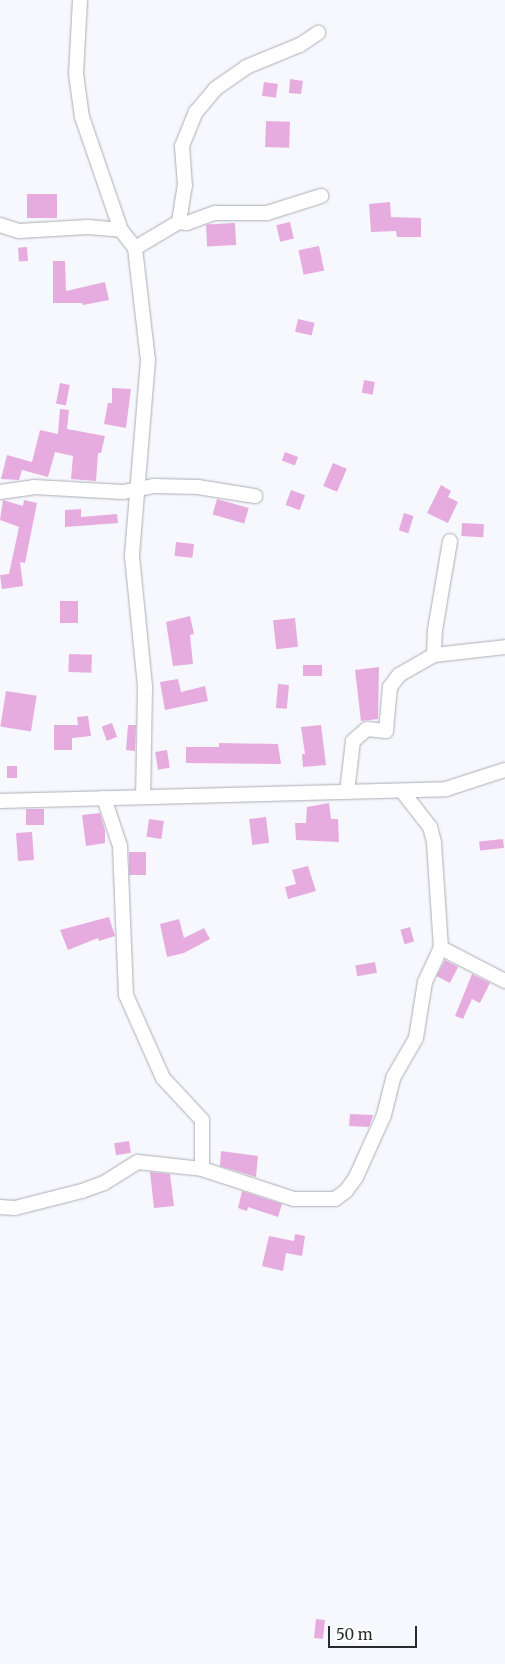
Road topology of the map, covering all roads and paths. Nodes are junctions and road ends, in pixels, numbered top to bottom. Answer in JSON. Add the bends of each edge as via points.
{"nodes":[{"id":1,"x":80,"y":0,"type":"edge"},
{"id":2,"x":318,"y":33,"type":"dead end"},
{"id":3,"x":321,"y":196,"type":"dead end"},
{"id":4,"x":179,"y":222,"type":"junction"},
{"id":5,"x":0,"y":225,"type":"edge"},
{"id":6,"x":121,"y":230,"type":"junction"},
{"id":7,"x":135,"y":248,"type":"junction"},
{"id":8,"x":138,"y":490,"type":"junction"},
{"id":9,"x":0,"y":492,"type":"edge"},
{"id":10,"x":255,"y":496,"type":"dead end"},
{"id":11,"x":450,"y":540,"type":"dead end"},
{"id":12,"x":505,"y":647,"type":"edge"},
{"id":13,"x":434,"y":655,"type":"junction"},
{"id":14,"x":505,"y":770,"type":"edge"},
{"id":15,"x":402,"y":791,"type":"junction"},
{"id":16,"x":348,"y":792,"type":"junction"},
{"id":17,"x":143,"y":797,"type":"junction"},
{"id":18,"x":104,"y":798,"type":"junction"},
{"id":19,"x":0,"y":801,"type":"edge"},
{"id":20,"x":441,"y":948,"type":"junction"},
{"id":21,"x":505,"y":981,"type":"edge"},
{"id":22,"x":202,"y":1169,"type":"junction"},
{"id":23,"x":0,"y":1206,"type":"edge"}],
"edges":[{"from":1,"to":6,"type":"street","via":[[76,74],[82,116]]},
{"from":2,"to":4,"type":"street","via":[[300,45],[246,67],[215,89],[196,112],[182,146],[186,186]]},
{"from":3,"to":4,"type":"street","via":[[267,213],[215,213],[187,223]]},
{"from":4,"to":7,"type":"street"},
{"from":5,"to":6,"type":"street","via":[[19,231],[88,227]]},
{"from":6,"to":7,"type":"street"},
{"from":7,"to":8,"type":"street","via":[[148,360]]},
{"from":8,"to":9,"type":"street","via":[[34,487]]},
{"from":8,"to":10,"type":"street","via":[[154,486],[198,487]]},
{"from":8,"to":17,"type":"street","via":[[132,556],[145,687]]},
{"from":11,"to":13,"type":"street"},
{"from":12,"to":13,"type":"street"},
{"from":13,"to":16,"type":"street","via":[[399,674],[390,687],[386,732],[367,729],[353,741]]},
{"from":14,"to":15,"type":"street","via":[[446,790]]},
{"from":15,"to":16,"type":"street"},
{"from":15,"to":20,"type":"street","via":[[430,827],[434,842]]},
{"from":16,"to":17,"type":"street"},
{"from":17,"to":18,"type":"street"},
{"from":18,"to":19,"type":"street"},
{"from":18,"to":22,"type":"street","via":[[120,846],[126,995],[163,1078],[202,1120]]},
{"from":20,"to":21,"type":"street"},
{"from":20,"to":22,"type":"street","via":[[424,982],[416,1038],[393,1078],[384,1115],[356,1177],[346,1191],[335,1199],[294,1199]]},
{"from":22,"to":23,"type":"street","via":[[138,1162],[104,1183],[82,1191],[15,1208]]}]}
